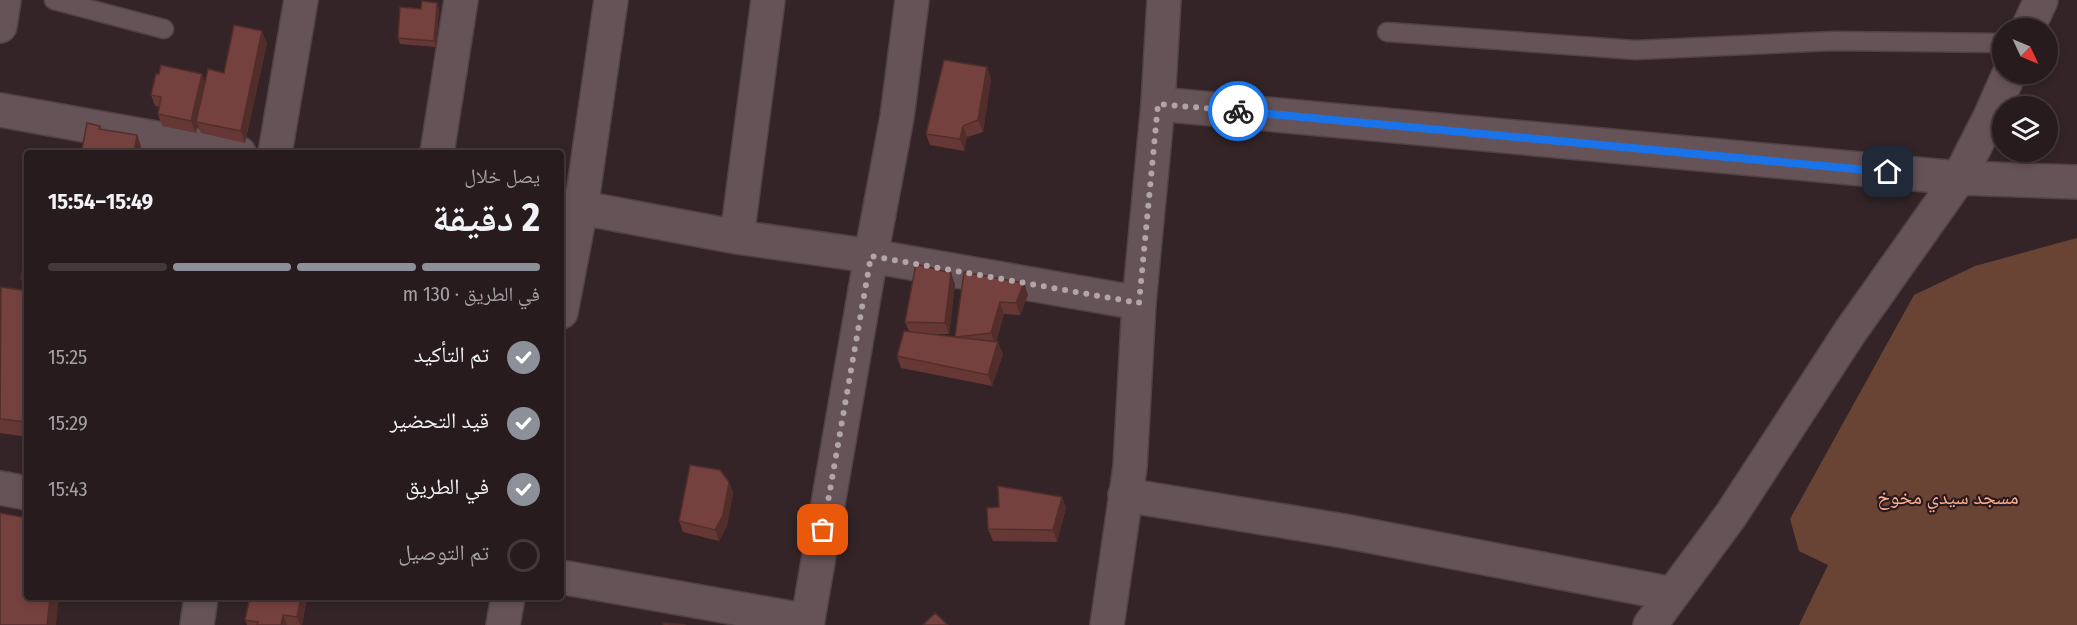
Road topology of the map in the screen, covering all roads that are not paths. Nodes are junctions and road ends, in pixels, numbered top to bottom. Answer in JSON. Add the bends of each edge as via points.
{"nodes":[{"id":1,"x":4,"y":0,"type":"edge"},
{"id":2,"x":54,"y":0,"type":"edge"},
{"id":3,"x":301,"y":0,"type":"edge"},
{"id":4,"x":461,"y":0,"type":"edge"},
{"id":5,"x":611,"y":0,"type":"edge"},
{"id":6,"x":768,"y":0,"type":"edge"},
{"id":7,"x":912,"y":0,"type":"edge"},
{"id":8,"x":1164,"y":0,"type":"edge"},
{"id":9,"x":2041,"y":0,"type":"edge"},
{"id":10,"x":2033,"y":18,"type":"edge"},
{"id":11,"x":0,"y":26,"type":"edge"},
{"id":12,"x":164,"y":29,"type":"dead end"},
{"id":13,"x":1387,"y":32,"type":"dead end"},
{"id":14,"x":1992,"y":43,"type":"edge"},
{"id":15,"x":2004,"y":84,"type":"edge"},
{"id":16,"x":1158,"y":104,"type":"junction"},
{"id":17,"x":0,"y":110,"type":"edge"},
{"id":18,"x":222,"y":150,"type":"edge"},
{"id":19,"x":276,"y":150,"type":"edge"},
{"id":20,"x":437,"y":150,"type":"edge"},
{"id":21,"x":1959,"y":178,"type":"junction"},
{"id":22,"x":2077,"y":182,"type":"edge"},
{"id":23,"x":571,"y":206,"type":"edge"},
{"id":24,"x":737,"y":237,"type":"junction"},
{"id":25,"x":871,"y":256,"type":"junction"},
{"id":26,"x":564,"y":280,"type":"edge"},
{"id":27,"x":1139,"y":303,"type":"junction"},
{"id":28,"x":0,"y":488,"type":"edge"},
{"id":29,"x":24,"y":492,"type":"edge"},
{"id":30,"x":1125,"y":495,"type":"junction"},
{"id":31,"x":564,"y":578,"type":"edge"},
{"id":32,"x":1672,"y":594,"type":"junction"},
{"id":33,"x":201,"y":600,"type":"edge"},
{"id":34,"x":507,"y":600,"type":"edge"},
{"id":35,"x":807,"y":623,"type":"edge"},
{"id":36,"x":197,"y":625,"type":"edge"},
{"id":37,"x":503,"y":625,"type":"edge"},
{"id":38,"x":1107,"y":625,"type":"edge"},
{"id":39,"x":1650,"y":625,"type":"edge"}],
"edges":[{"from":1,"to":11,"type":"street"},
{"from":2,"to":12,"type":"lane"},
{"from":3,"to":19,"type":"street"},
{"from":4,"to":20,"type":"street"},
{"from":5,"to":23,"type":"street"},
{"from":6,"to":24,"type":"street"},
{"from":7,"to":25,"type":"street","via":[[897,117]]},
{"from":8,"to":16,"type":"street"},
{"from":9,"to":10,"type":"street"},
{"from":13,"to":14,"type":"lane","via":[[1636,50],[1834,41]]},
{"from":15,"to":21,"type":"street"},
{"from":16,"to":21,"type":"street"},
{"from":16,"to":27,"type":"street"},
{"from":17,"to":18,"type":"street"},
{"from":21,"to":22,"type":"street"},
{"from":21,"to":32,"type":"street","via":[[1850,332],[1731,515]]},
{"from":23,"to":24,"type":"street"},
{"from":23,"to":26,"type":"street"},
{"from":24,"to":25,"type":"street"},
{"from":25,"to":27,"type":"street"},
{"from":25,"to":35,"type":"street"},
{"from":27,"to":30,"type":"street"},
{"from":28,"to":29,"type":"street"},
{"from":30,"to":32,"type":"street","via":[[1344,531]]},
{"from":30,"to":38,"type":"street"},
{"from":31,"to":35,"type":"street"},
{"from":32,"to":39,"type":"street"},
{"from":33,"to":36,"type":"street"},
{"from":34,"to":37,"type":"street"}]}
